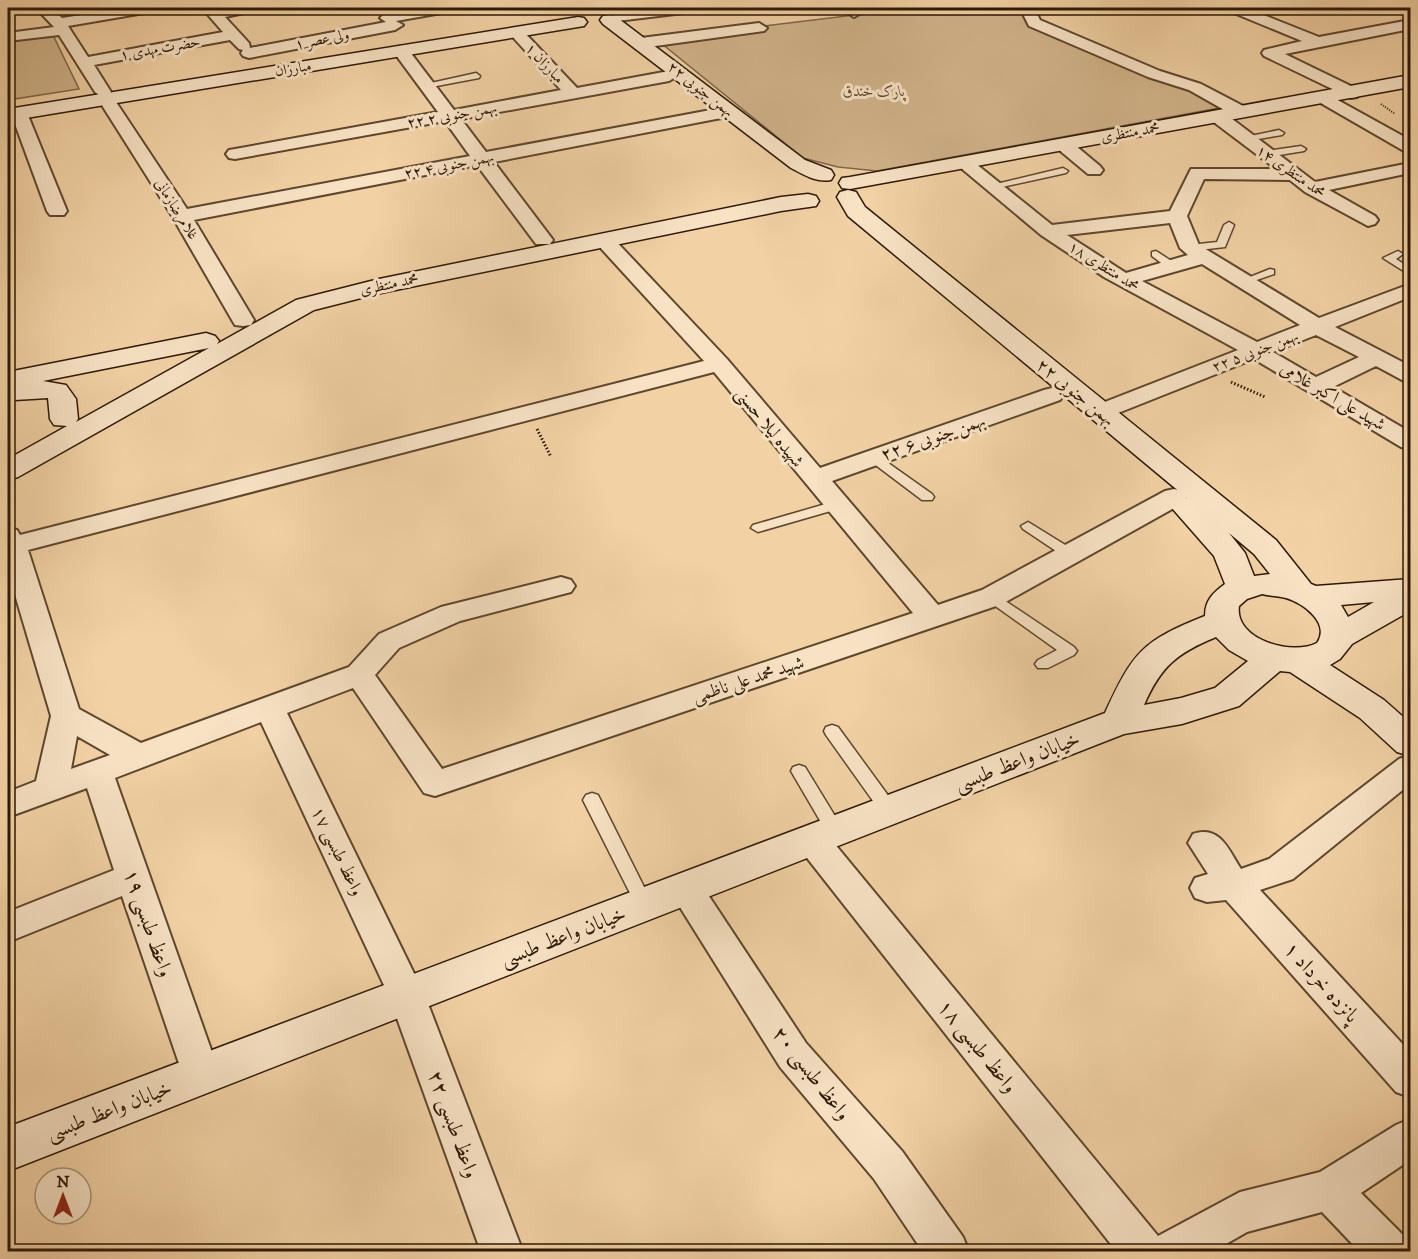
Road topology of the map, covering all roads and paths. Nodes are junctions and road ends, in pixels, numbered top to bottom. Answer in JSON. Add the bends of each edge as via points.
{"nodes":[{"id":1,"x":43,"y":8,"type":"edge"},
{"id":2,"x":150,"y":8,"type":"edge"},
{"id":3,"x":249,"y":8,"type":"edge"},
{"id":4,"x":375,"y":8,"type":"edge"},
{"id":5,"x":447,"y":8,"type":"edge"},
{"id":6,"x":552,"y":8,"type":"edge"},
{"id":7,"x":559,"y":8,"type":"edge"},
{"id":8,"x":692,"y":8,"type":"edge"},
{"id":9,"x":1027,"y":8,"type":"edge"},
{"id":10,"x":1234,"y":8,"type":"edge"},
{"id":11,"x":212,"y":11,"type":"edge"},
{"id":12,"x":604,"y":18,"type":"edge"},
{"id":13,"x":391,"y":21,"type":"junction"},
{"id":14,"x":61,"y":27,"type":"junction"},
{"id":15,"x":759,"y":28,"type":"dead end"},
{"id":16,"x":1406,"y":28,"type":"edge"},
{"id":17,"x":516,"y":32,"type":"junction"},
{"id":18,"x":234,"y":35,"type":"junction"},
{"id":19,"x":8,"y":37,"type":"edge"},
{"id":20,"x":1318,"y":42,"type":"junction"},
{"id":21,"x":641,"y":43,"type":"junction"},
{"id":22,"x":408,"y":46,"type":"junction"},
{"id":23,"x":254,"y":60,"type":"junction"},
{"id":24,"x":85,"y":62,"type":"junction"},
{"id":25,"x":476,"y":75,"type":"dead end"},
{"id":26,"x":669,"y":76,"type":"junction"},
{"id":27,"x":426,"y":84,"type":"junction"},
{"id":28,"x":1408,"y":84,"type":"edge"},
{"id":29,"x":573,"y":93,"type":"junction"},
{"id":30,"x":1351,"y":93,"type":"junction"},
{"id":31,"x":104,"y":95,"type":"junction"},
{"id":32,"x":1325,"y":98,"type":"junction"},
{"id":33,"x":11,"y":112,"type":"edge"},
{"id":34,"x":1241,"y":112,"type":"junction"},
{"id":35,"x":716,"y":114,"type":"junction"},
{"id":36,"x":449,"y":116,"type":"junction"},
{"id":37,"x":1217,"y":116,"type":"junction"},
{"id":38,"x":1279,"y":133,"type":"dead end"},
{"id":39,"x":1246,"y":138,"type":"junction"},
{"id":40,"x":1064,"y":145,"type":"junction"},
{"id":41,"x":1410,"y":147,"type":"edge"},
{"id":42,"x":1301,"y":149,"type":"dead end"},
{"id":43,"x":235,"y":154,"type":"dead end"},
{"id":44,"x":1268,"y":154,"type":"junction"},
{"id":45,"x":482,"y":159,"type":"junction"},
{"id":46,"x":964,"y":163,"type":"junction"},
{"id":47,"x":1410,"y":168,"type":"edge"},
{"id":48,"x":1094,"y":170,"type":"dead end"},
{"id":49,"x":1063,"y":171,"type":"dead end"},
{"id":50,"x":1294,"y":174,"type":"junction"},
{"id":51,"x":823,"y":175,"type":"junction"},
{"id":52,"x":993,"y":186,"type":"junction"},
{"id":53,"x":1312,"y":188,"type":"junction"},
{"id":54,"x":849,"y":190,"type":"junction"},
{"id":55,"x":800,"y":193,"type":"junction"},
{"id":56,"x":57,"y":211,"type":"dead end"},
{"id":57,"x":182,"y":216,"type":"junction"},
{"id":58,"x":1178,"y":216,"type":"junction"},
{"id":59,"x":1368,"y":220,"type":"dead end"},
{"id":60,"x":1229,"y":225,"type":"dead end"},
{"id":61,"x":1048,"y":231,"type":"junction"},
{"id":62,"x":543,"y":240,"type":"junction"},
{"id":63,"x":604,"y":240,"type":"junction"},
{"id":64,"x":1198,"y":252,"type":"junction"},
{"id":65,"x":1398,"y":254,"type":"dead end"},
{"id":66,"x":1270,"y":272,"type":"dead end"},
{"id":67,"x":1410,"y":272,"type":"edge"},
{"id":68,"x":1124,"y":280,"type":"junction"},
{"id":69,"x":1245,"y":281,"type":"junction"},
{"id":70,"x":1410,"y":290,"type":"edge"},
{"id":71,"x":968,"y":315,"type":"junction"},
{"id":72,"x":243,"y":320,"type":"junction"},
{"id":73,"x":1318,"y":327,"type":"junction"},
{"id":74,"x":206,"y":341,"type":"junction"},
{"id":75,"x":1256,"y":351,"type":"junction"},
{"id":76,"x":1377,"y":357,"type":"junction"},
{"id":77,"x":719,"y":364,"type":"junction"},
{"id":78,"x":1205,"y":371,"type":"junction"},
{"id":79,"x":1410,"y":375,"type":"edge"},
{"id":80,"x":8,"y":380,"type":"edge"},
{"id":81,"x":1316,"y":386,"type":"junction"},
{"id":82,"x":8,"y":393,"type":"edge"},
{"id":83,"x":1052,"y":395,"type":"junction"},
{"id":84,"x":1265,"y":397,"type":"dead end"},
{"id":85,"x":529,"y":412,"type":"junction"},
{"id":86,"x":1100,"y":412,"type":"junction"},
{"id":87,"x":64,"y":419,"type":"junction"},
{"id":88,"x":1410,"y":442,"type":"edge"},
{"id":89,"x":8,"y":448,"type":"edge"},
{"id":90,"x":551,"y":457,"type":"dead end"},
{"id":91,"x":874,"y":458,"type":"junction"},
{"id":92,"x":8,"y":471,"type":"edge"},
{"id":93,"x":814,"y":479,"type":"junction"},
{"id":94,"x":927,"y":497,"type":"dead end"},
{"id":95,"x":1174,"y":497,"type":"junction"},
{"id":96,"x":836,"y":505,"type":"junction"},
{"id":97,"x":1028,"y":526,"type":"dead end"},
{"id":98,"x":758,"y":528,"type":"dead end"},
{"id":99,"x":10,"y":541,"type":"edge"},
{"id":100,"x":1070,"y":554,"type":"junction"},
{"id":101,"x":561,"y":586,"type":"dead end"},
{"id":102,"x":1242,"y":587,"type":"junction"},
{"id":103,"x":1410,"y":589,"type":"edge"},
{"id":104,"x":1306,"y":595,"type":"junction"},
{"id":105,"x":992,"y":597,"type":"junction"},
{"id":106,"x":1410,"y":597,"type":"edge"},
{"id":107,"x":932,"y":617,"type":"junction"},
{"id":108,"x":1222,"y":622,"type":"junction"},
{"id":109,"x":1336,"y":642,"type":"junction"},
{"id":110,"x":1286,"y":659,"type":"junction"},
{"id":111,"x":1042,"y":664,"type":"dead end"},
{"id":112,"x":359,"y":674,"type":"junction"},
{"id":113,"x":269,"y":707,"type":"junction"},
{"id":114,"x":1372,"y":710,"type":"junction"},
{"id":115,"x":66,"y":716,"type":"junction"},
{"id":116,"x":1119,"y":722,"type":"junction"},
{"id":117,"x":832,"y":731,"type":"dead end"},
{"id":118,"x":1410,"y":743,"type":"edge"},
{"id":119,"x":138,"y":756,"type":"junction"},
{"id":120,"x":1410,"y":767,"type":"edge"},
{"id":121,"x":799,"y":771,"type":"dead end"},
{"id":122,"x":97,"y":772,"type":"junction"},
{"id":123,"x":51,"y":789,"type":"junction"},
{"id":124,"x":592,"y":800,"type":"dead end"},
{"id":125,"x":8,"y":805,"type":"edge"},
{"id":126,"x":889,"y":810,"type":"junction"},
{"id":127,"x":824,"y":835,"type":"junction"},
{"id":128,"x":1205,"y":843,"type":"dead end"},
{"id":129,"x":133,"y":877,"type":"junction"},
{"id":130,"x":1221,"y":886,"type":"junction"},
{"id":131,"x":685,"y":888,"type":"junction"},
{"id":132,"x":644,"y":904,"type":"junction"},
{"id":133,"x":8,"y":927,"type":"edge"},
{"id":134,"x":407,"y":996,"type":"junction"},
{"id":135,"x":201,"y":1075,"type":"junction"},
{"id":136,"x":1410,"y":1079,"type":"edge"},
{"id":137,"x":1410,"y":1137,"type":"edge"},
{"id":138,"x":8,"y":1149,"type":"edge"},
{"id":139,"x":1329,"y":1190,"type":"junction"},
{"id":140,"x":502,"y":1251,"type":"edge"},
{"id":141,"x":948,"y":1251,"type":"edge"},
{"id":142,"x":1144,"y":1251,"type":"edge"},
{"id":143,"x":1170,"y":1251,"type":"edge"},
{"id":144,"x":1390,"y":1251,"type":"edge"}],
"edges":[{"from":1,"to":14,"type":"street","name":"غلامرضازمانی"},
{"from":2,"to":14,"type":"street"},
{"from":3,"to":11,"type":"street"},
{"from":4,"to":13,"type":"street"},
{"from":5,"to":13,"type":"street","name":"ولی عصر ۱"},
{"from":6,"to":22,"type":"street","name":"مبارزان","via":[[509,25]]},
{"from":7,"to":12,"type":"street","via":[[560,14]]},
{"from":8,"to":12,"type":"street"},
{"from":9,"to":34,"type":"street","via":[[1034,23],[1154,74],[1195,87]]},
{"from":10,"to":20,"type":"street"},
{"from":11,"to":18,"type":"street"},
{"from":12,"to":17,"type":"street","name":"مبارزان"},
{"from":12,"to":21,"type":"street","name":"۲۲ بهمن جنوبی"},
{"from":12,"to":26,"type":"street","name":"۲۲ بهمن جنوبی","via":[[614,33]]},
{"from":13,"to":22,"type":"street"},
{"from":13,"to":23,"type":"street","name":"ولی عصر ۱"},
{"from":14,"to":19,"type":"street"},
{"from":14,"to":24,"type":"street","name":"غلامرضازمانی"},
{"from":15,"to":21,"type":"street"},
{"from":16,"to":20,"type":"street"},
{"from":17,"to":22,"type":"street","name":"مبارزان"},
{"from":17,"to":29,"type":"street","name":"مبارزان ۱"},
{"from":18,"to":23,"type":"street"},
{"from":18,"to":24,"type":"street","name":"حضرت مهدی ۱"},
{"from":20,"to":30,"type":"street","via":[[1270,53]]},
{"from":21,"to":51,"type":"street","name":"۲۲ بهمن جنوبی","via":[[798,164]]},
{"from":22,"to":23,"type":"street","name":"مبارزان"},
{"from":22,"to":27,"type":"street"},
{"from":22,"to":31,"type":"street","name":"مبارزان"},
{"from":23,"to":31,"type":"street","name":"مبارزان"},
{"from":24,"to":31,"type":"street","name":"غلامرضازمانی"},
{"from":25,"to":27,"type":"lane"},
{"from":26,"to":29,"type":"street","name":"۲۲ بهمن جنوبی ۲"},
{"from":26,"to":35,"type":"street","name":"۲۲ بهمن جنوبی"},
{"from":27,"to":36,"type":"street"},
{"from":28,"to":30,"type":"street","name":"محمد منتظری"},
{"from":29,"to":36,"type":"street","name":"۲۲ بهمن جنوبی ۲"},
{"from":30,"to":32,"type":"street","name":"محمد منتظری"},
{"from":31,"to":33,"type":"street","name":"مبارزان"},
{"from":31,"to":57,"type":"street","name":"غلامرضازمانی"},
{"from":32,"to":34,"type":"street","name":"محمد منتظری"},
{"from":32,"to":41,"type":"street"},
{"from":33,"to":56,"type":"street"},
{"from":34,"to":37,"type":"street","name":"محمد منتظری"},
{"from":35,"to":45,"type":"street","name":"۲۲ بهمن جنوبی ۴"},
{"from":35,"to":55,"type":"street","name":"۲۲ بهمن جنوبی","via":[[780,168]]},
{"from":36,"to":43,"type":"street","name":"۲۲ بهمن جنوبی ۲"},
{"from":36,"to":45,"type":"street"},
{"from":37,"to":39,"type":"street","name":"محمد منتظری ۱۴"},
{"from":37,"to":40,"type":"street","name":"محمد منتظری"},
{"from":38,"to":39,"type":"lane"},
{"from":39,"to":44,"type":"street","name":"محمد منتظری ۱۴"},
{"from":40,"to":46,"type":"street","name":"محمد منتظری"},
{"from":40,"to":48,"type":"street"},
{"from":42,"to":44,"type":"lane"},
{"from":44,"to":50,"type":"street","name":"محمد منتظری ۱۴"},
{"from":45,"to":57,"type":"street","name":"۲۲ بهمن جنوبی ۴"},
{"from":45,"to":62,"type":"street"},
{"from":46,"to":52,"type":"street","name":"محمد منتظری ۱۸"},
{"from":46,"to":54,"type":"street","name":"محمد منتظری"},
{"from":47,"to":53,"type":"street"},
{"from":49,"to":52,"type":"lane"},
{"from":50,"to":53,"type":"street","name":"محمد منتظری ۱۴"},
{"from":50,"to":58,"type":"street","via":[[1197,173]]},
{"from":51,"to":54,"type":"street","name":"۲۲ بهمن جنوبی","via":[[838,177]]},
{"from":51,"to":55,"type":"street","via":[[800,178]]},
{"from":52,"to":61,"type":"street","name":"محمد منتظری ۱۸"},
{"from":53,"to":59,"type":"street","name":"محمد منتظری ۱۴"},
{"from":54,"to":55,"type":"street","name":"محمد منتظری","via":[[828,203]]},
{"from":54,"to":71,"type":"street","name":"۲۲ بهمن جنوبی","via":[[856,211]]},
{"from":55,"to":62,"type":"street","name":"محمد منتظری","via":[[771,195]]},
{"from":55,"to":63,"type":"street","name":"محمد منتظری","via":[[781,204]]},
{"from":55,"to":71,"type":"street","name":"۲۲ بهمن جنوبی"},
{"from":57,"to":72,"type":"street","name":"غلامرضازمانی"},
{"from":58,"to":61,"type":"street"},
{"from":58,"to":64,"type":"street"},
{"from":60,"to":64,"type":"lane","via":[[1221,245]]},
{"from":61,"to":68,"type":"street","name":"محمد منتظری ۱۸"},
{"from":62,"to":72,"type":"street","name":"محمد منتظری","via":[[316,288],[291,295]]},
{"from":63,"to":77,"type":"street","name":"شهیده لیلا حسنی"},
{"from":63,"to":92,"type":"street","name":"محمد منتظری","via":[[304,305]]},
{"from":64,"to":68,"type":"street","via":[[1164,260]]},
{"from":64,"to":69,"type":"street"},
{"from":65,"to":67,"type":"lane","via":[[1388,258]]},
{"from":66,"to":69,"type":"lane"},
{"from":68,"to":75,"type":"street","name":"محمد منتظری ۱۸"},
{"from":69,"to":73,"type":"street"},
{"from":70,"to":73,"type":"street","name":"۲۲ بهمن جنوبی ۵"},
{"from":71,"to":83,"type":"street","name":"۲۲ بهمن جنوبی"},
{"from":71,"to":86,"type":"street","name":"۲۲ بهمن جنوبی"},
{"from":72,"to":74,"type":"street","name":"محمد منتظری"},
{"from":73,"to":75,"type":"street","name":"۲۲ بهمن جنوبی ۵"},
{"from":73,"to":76,"type":"street"},
{"from":74,"to":80,"type":"street"},
{"from":74,"to":87,"type":"street","name":"محمد منتظری"},
{"from":75,"to":78,"type":"street","name":"۲۲ بهمن جنوبی ۵"},
{"from":75,"to":81,"type":"street","name":"شهید علی اکبر غلامی"},
{"from":76,"to":79,"type":"street"},
{"from":76,"to":81,"type":"street"},
{"from":77,"to":85,"type":"street"},
{"from":77,"to":93,"type":"street","name":"شهیده لیلا حسنی"},
{"from":78,"to":84,"type":"path"},
{"from":78,"to":86,"type":"street","name":"۲۲ بهمن جنوبی ۵"},
{"from":81,"to":88,"type":"street","name":"شهید علی اکبر غلامی"},
{"from":82,"to":87,"type":"street","via":[[44,388],[57,391]]},
{"from":83,"to":91,"type":"street","name":"۲۲ بهمن جنوبی ۶"},
{"from":83,"to":95,"type":"street","name":"۲۲ بهمن جنوبی"},
{"from":85,"to":90,"type":"path"},
{"from":85,"to":99,"type":"street"},
{"from":86,"to":104,"type":"street","name":"۲۲ بهمن جنوبی","via":[[1265,547]]},
{"from":87,"to":89,"type":"street","name":"محمد منتظری"},
{"from":91,"to":93,"type":"street","name":"۲۲ بهمن جنوبی ۶"},
{"from":91,"to":94,"type":"lane"},
{"from":93,"to":96,"type":"street","name":"شهیده لیلا حسنی"},
{"from":95,"to":100,"type":"street","name":"شهید محمد علی ناظمی"},
{"from":95,"to":102,"type":"street","name":"۲۲ بهمن جنوبی","via":[[1206,525],[1229,553]]},
{"from":96,"to":98,"type":"lane"},
{"from":96,"to":107,"type":"street","name":"شهیده لیلا حسنی"},
{"from":97,"to":100,"type":"lane"},
{"from":99,"to":115,"type":"street"},
{"from":100,"to":105,"type":"street","name":"شهید محمد علی ناظمی"},
{"from":101,"to":112,"type":"street","via":[[452,614],[389,641]]},
{"from":102,"to":104,"type":"street","via":[[1284,586]]},
{"from":102,"to":108,"type":"street","via":[[1227,595],[1220,607]]},
{"from":103,"to":104,"type":"street"},
{"from":104,"to":109,"type":"street","via":[[1324,606],[1336,621]]},
{"from":105,"to":107,"type":"street","name":"شهید محمد علی ناظمی"},
{"from":105,"to":111,"type":"lane","via":[[1069,651]]},
{"from":106,"to":109,"type":"street"},
{"from":107,"to":112,"type":"street","name":"شهید محمد علی ناظمی","via":[[435,784]]},
{"from":108,"to":110,"type":"street","via":[[1233,637],[1251,649]]},
{"from":108,"to":116,"type":"street","via":[[1176,643],[1149,662]]},
{"from":109,"to":110,"type":"street","via":[[1318,658]]},
{"from":109,"to":114,"type":"street"},
{"from":110,"to":114,"type":"street"},
{"from":110,"to":116,"type":"street","name":"خیابان واعظ طبسی","via":[[1227,697],[1182,711]]},
{"from":112,"to":113,"type":"street"},
{"from":113,"to":119,"type":"street"},
{"from":113,"to":134,"type":"street","name":"واعظ طبسی ۱۷"},
{"from":114,"to":118,"type":"street"},
{"from":115,"to":119,"type":"street"},
{"from":115,"to":123,"type":"street"},
{"from":116,"to":126,"type":"street","name":"خیابان واعظ طبسی"},
{"from":117,"to":126,"type":"lane"},
{"from":119,"to":122,"type":"street"},
{"from":120,"to":130,"type":"street","via":[[1281,869]]},
{"from":121,"to":127,"type":"lane"},
{"from":122,"to":123,"type":"street"},
{"from":122,"to":129,"type":"street","name":"واعظ طبسی ۱۹"},
{"from":123,"to":125,"type":"street"},
{"from":124,"to":132,"type":"lane"},
{"from":126,"to":127,"type":"street","name":"خیابان واعظ طبسی"},
{"from":127,"to":131,"type":"street","name":"خیابان واعظ طبسی"},
{"from":127,"to":142,"type":"street","name":"واعظ طبسی ۱۸"},
{"from":128,"to":130,"type":"street","name":"پانزده خرداد ۱"},
{"from":129,"to":133,"type":"street"},
{"from":129,"to":135,"type":"street","name":"واعظ طبسی ۱۹"},
{"from":130,"to":136,"type":"street","name":"پانزده خرداد ۱"},
{"from":131,"to":132,"type":"street","name":"خیابان واعظ طبسی"},
{"from":131,"to":141,"type":"street","name":"واعظ طبسی ۲۰","via":[[794,1055],[888,1165]]},
{"from":132,"to":134,"type":"street","name":"خیابان واعظ طبسی"},
{"from":134,"to":135,"type":"street","name":"خیابان واعظ طبسی"},
{"from":134,"to":140,"type":"street","name":"واعظ طبسی ۲۲"},
{"from":135,"to":138,"type":"street","name":"خیابان واعظ طبسی"},
{"from":137,"to":139,"type":"street"},
{"from":139,"to":143,"type":"street","via":[[1240,1214]]},
{"from":139,"to":144,"type":"street"}]}
